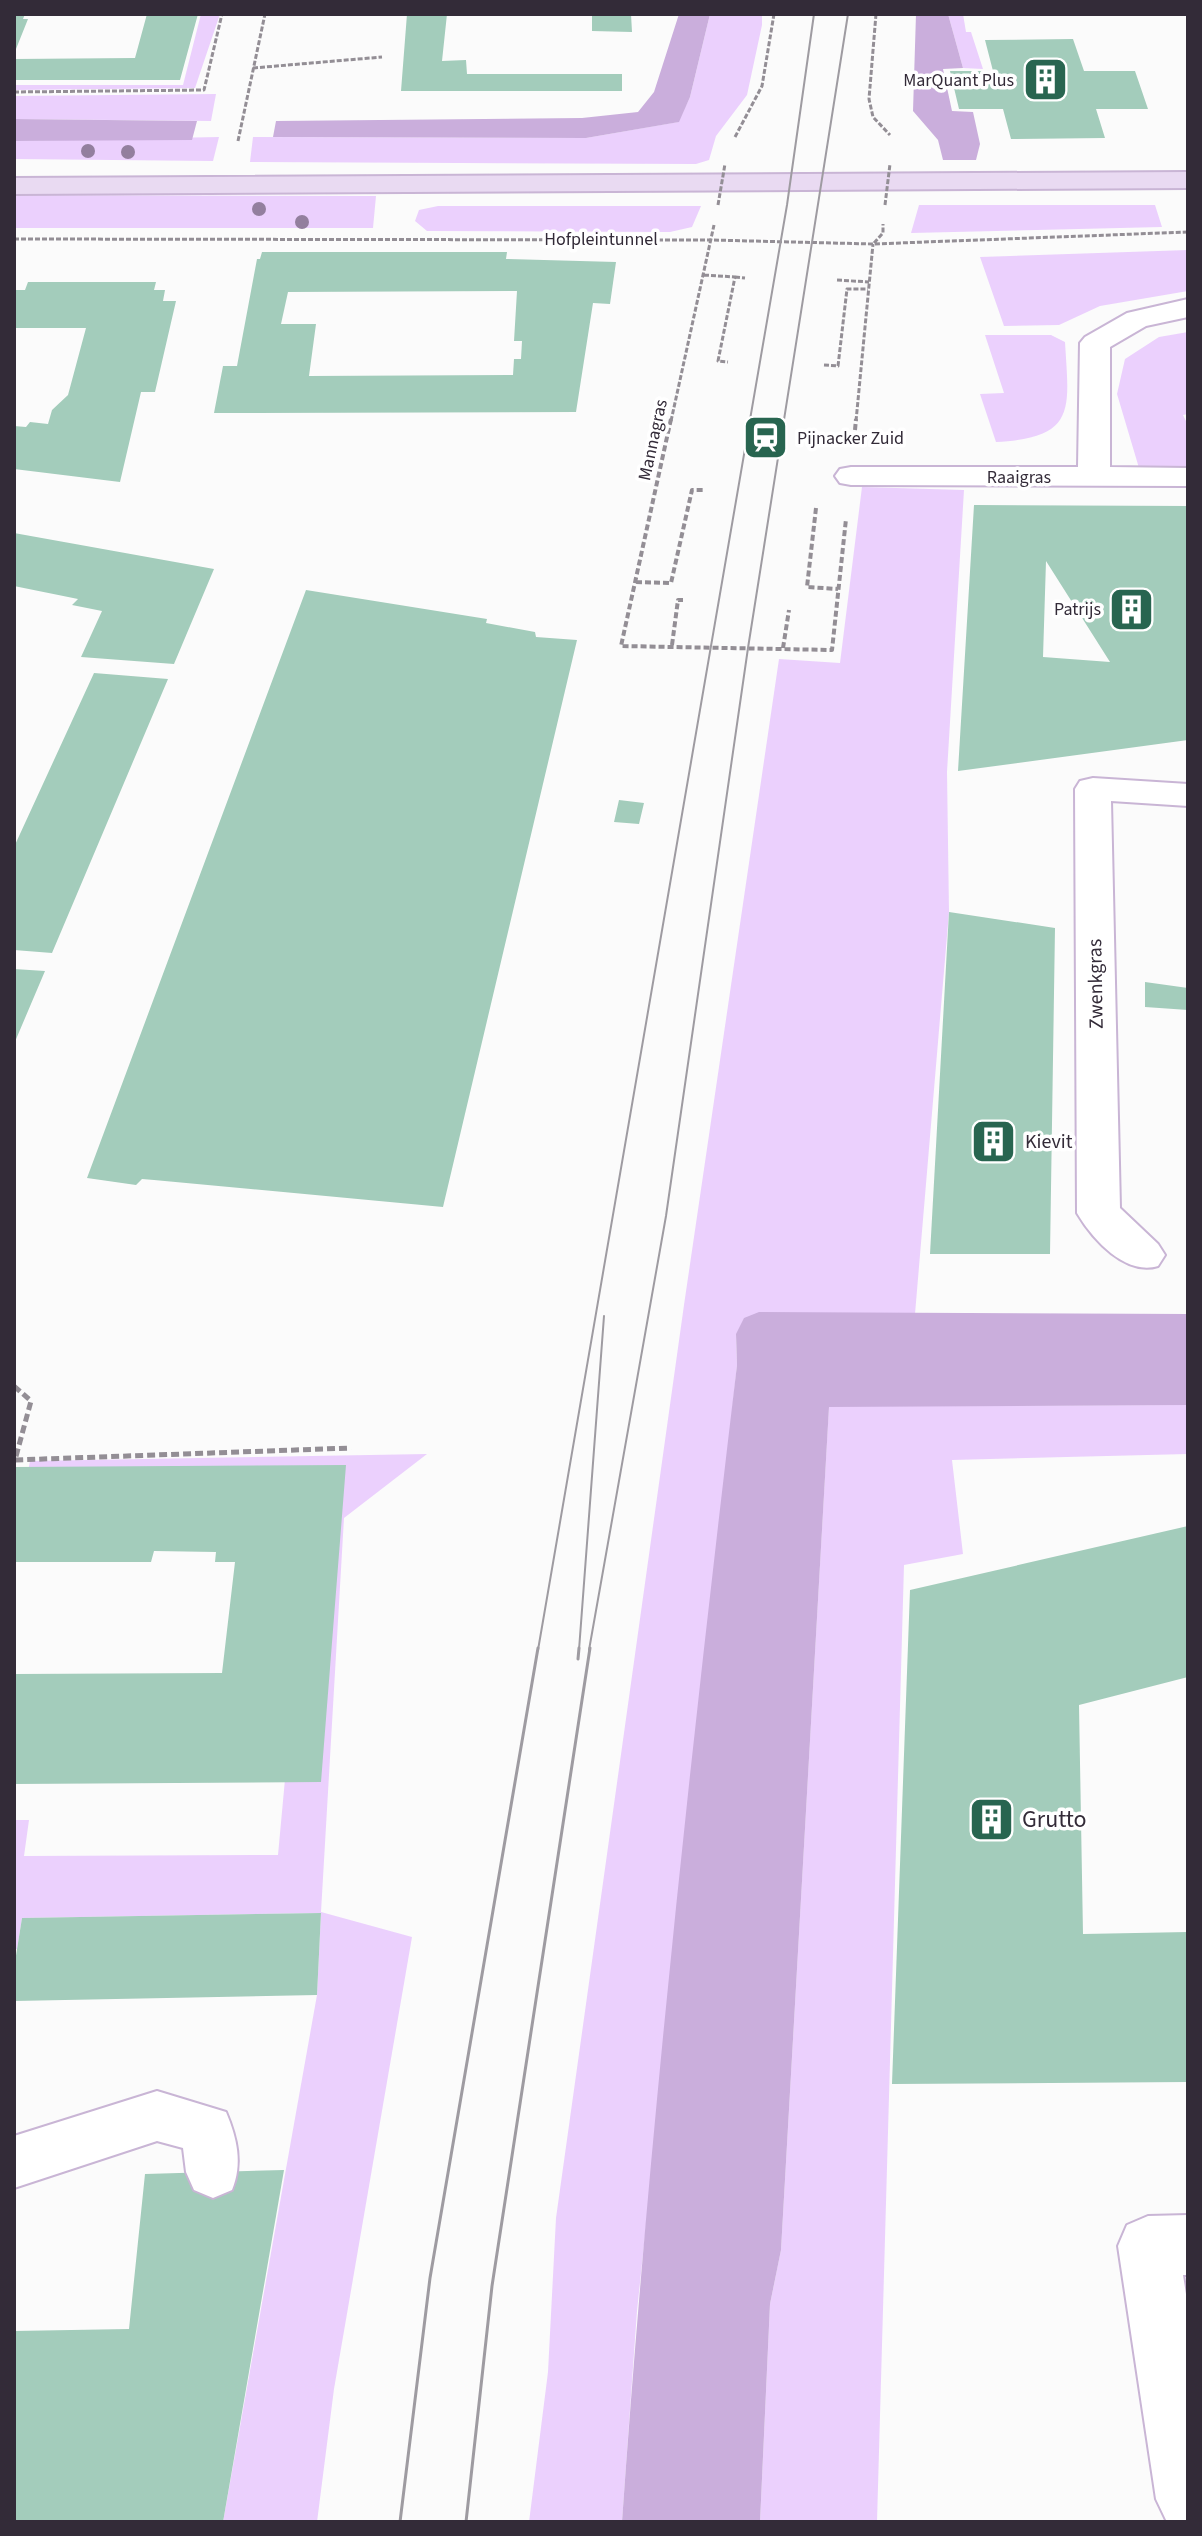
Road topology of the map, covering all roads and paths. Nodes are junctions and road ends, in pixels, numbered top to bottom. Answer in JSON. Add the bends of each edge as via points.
{"nodes":[{"id":1,"x":222,"y":14,"type":"edge"},
{"id":2,"x":265,"y":14,"type":"edge"},
{"id":3,"x":774,"y":14,"type":"edge"},
{"id":4,"x":876,"y":14,"type":"edge"},
{"id":5,"x":382,"y":57,"type":"dead end"},
{"id":6,"x":253,"y":68,"type":"junction"},
{"id":7,"x":14,"y":92,"type":"edge"},
{"id":8,"x":734,"y":139,"type":"dead end"},
{"id":9,"x":892,"y":142,"type":"dead end"},
{"id":10,"x":727,"y":151,"type":"dead end"},
{"id":11,"x":891,"y":153,"type":"dead end"},
{"id":12,"x":14,"y":168,"type":"edge"},
{"id":13,"x":1188,"y":169,"type":"edge"},
{"id":14,"x":232,"y":170,"type":"junction"},
{"id":15,"x":1188,"y":180,"type":"edge"},
{"id":16,"x":14,"y":186,"type":"edge"},
{"id":17,"x":718,"y":205,"type":"dead end"},
{"id":18,"x":885,"y":205,"type":"dead end"},
{"id":19,"x":1188,"y":232,"type":"edge"},
{"id":20,"x":14,"y":239,"type":"edge"},
{"id":21,"x":711,"y":240,"type":"junction"},
{"id":22,"x":873,"y":244,"type":"junction"},
{"id":23,"x":704,"y":275,"type":"junction"},
{"id":24,"x":735,"y":277,"type":"junction"},
{"id":25,"x":745,"y":278,"type":"dead end"},
{"id":26,"x":837,"y":280,"type":"dead end"},
{"id":27,"x":869,"y":282,"type":"junction"},
{"id":28,"x":868,"y":289,"type":"junction"},
{"id":29,"x":1188,"y":308,"type":"edge"},
{"id":30,"x":728,"y":362,"type":"dead end"},
{"id":31,"x":824,"y":365,"type":"dead end"},
{"id":32,"x":851,"y":476,"type":"junction"},
{"id":33,"x":1094,"y":477,"type":"junction"},
{"id":34,"x":1188,"y":477,"type":"edge"},
{"id":35,"x":703,"y":490,"type":"dead end"},
{"id":36,"x":818,"y":495,"type":"dead end"},
{"id":37,"x":636,"y":582,"type":"junction"},
{"id":38,"x":838,"y":589,"type":"junction"},
{"id":39,"x":683,"y":600,"type":"dead end"},
{"id":40,"x":789,"y":610,"type":"dead end"},
{"id":41,"x":672,"y":645,"type":"junction"},
{"id":42,"x":783,"y":648,"type":"junction"},
{"id":43,"x":1188,"y":795,"type":"edge"},
{"id":44,"x":1143,"y":1255,"type":"dead end"},
{"id":45,"x":14,"y":1386,"type":"edge"},
{"id":46,"x":351,"y":1448,"type":"dead end"},
{"id":47,"x":14,"y":2162,"type":"edge"},
{"id":48,"x":213,"y":2172,"type":"dead end"},
{"id":49,"x":1188,"y":2245,"type":"edge"},
{"id":50,"x":1188,"y":2499,"type":"edge"}],
"edges":[{"from":1,"to":7,"type":"path","via":[[204,90]]},
{"from":2,"to":6,"type":"path"},
{"from":3,"to":8,"type":"path","via":[[762,86]]},
{"from":4,"to":9,"type":"path","via":[[869,99],[873,117]]},
{"from":5,"to":6,"type":"path"},
{"from":6,"to":14,"type":"path"},
{"from":10,"to":17,"type":"path","bridge":true},
{"from":11,"to":18,"type":"path","bridge":true},
{"from":12,"to":14,"type":"street"},
{"from":13,"to":14,"type":"street"},
{"from":15,"to":16,"type":"street"},
{"from":19,"to":22,"type":"path","name":"Hofpleintunnel"},
{"from":20,"to":21,"type":"path","name":"Hofpleintunnel"},
{"from":21,"to":22,"type":"path","name":"Hofpleintunnel"},
{"from":21,"to":23,"type":"path","name":"Mannagras"},
{"from":22,"to":27,"type":"path"},
{"from":23,"to":24,"type":"path"},
{"from":23,"to":37,"type":"path","name":"Mannagras"},
{"from":24,"to":25,"type":"path"},
{"from":24,"to":30,"type":"path","via":[[718,361]]},
{"from":26,"to":27,"type":"path"},
{"from":27,"to":28,"type":"path"},
{"from":28,"to":31,"type":"path","via":[[847,289],[838,366]]},
{"from":28,"to":32,"type":"path"},
{"from":29,"to":33,"type":"street","via":[[1137,319],[1095,343]]},
{"from":32,"to":33,"type":"street","name":"Raaigras"},
{"from":32,"to":38,"type":"path"},
{"from":33,"to":34,"type":"street","name":"Raaigras"},
{"from":35,"to":37,"type":"path","via":[[692,490],[671,583]]},
{"from":36,"to":38,"type":"path","via":[[807,587]]},
{"from":37,"to":41,"type":"path","name":"Mannagras","via":[[621,646]]},
{"from":38,"to":42,"type":"path","via":[[832,650]]},
{"from":39,"to":41,"type":"path","via":[[678,600]]},
{"from":40,"to":42,"type":"path"},
{"from":41,"to":42,"type":"path"},
{"from":43,"to":44,"type":"street","name":"Zwenkgras","via":[[1093,789],[1099,1213]]},
{"from":45,"to":46,"type":"path","via":[[31,1401],[15,1460]]},
{"from":47,"to":48,"type":"lane","via":[[157,2116],[207,2130]]},
{"from":49,"to":50,"type":"street","via":[[1148,2246]]}]}
